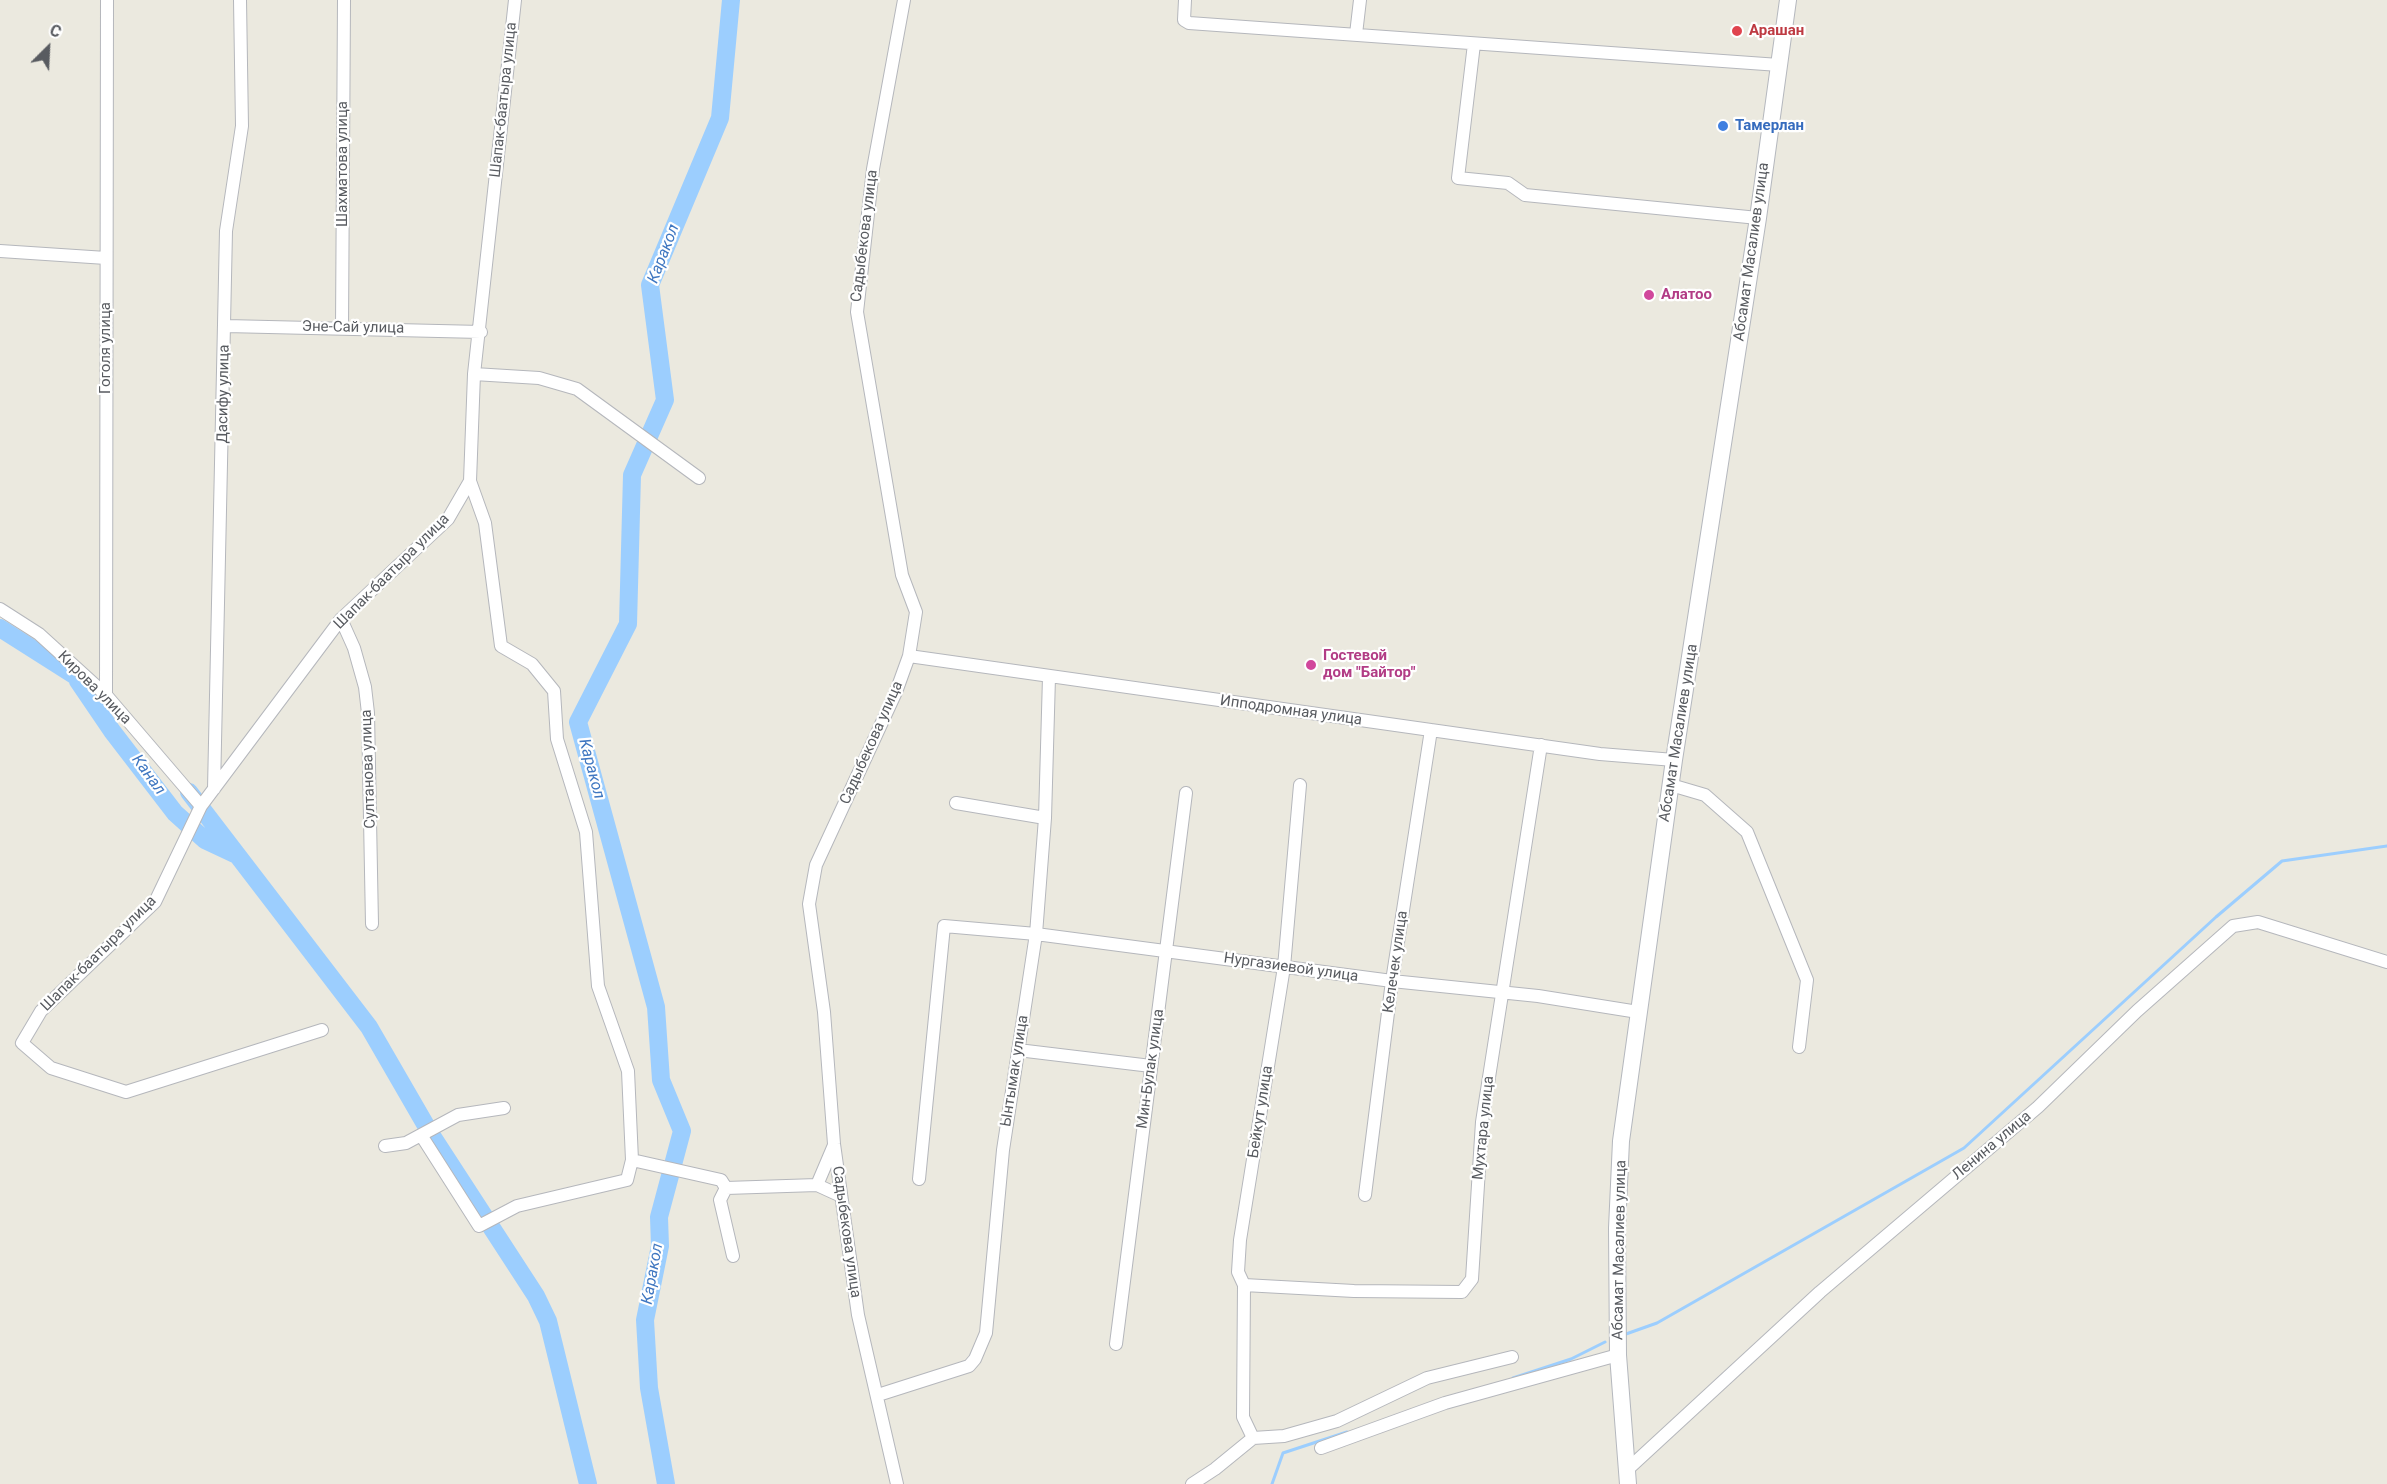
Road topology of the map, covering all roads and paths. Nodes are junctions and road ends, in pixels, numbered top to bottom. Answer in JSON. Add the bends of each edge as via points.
{"nodes":[{"id":1,"x":107,"y":0,"type":"edge"},
{"id":2,"x":240,"y":0,"type":"edge"},
{"id":3,"x":344,"y":0,"type":"edge"},
{"id":4,"x":515,"y":0,"type":"edge"},
{"id":5,"x":904,"y":0,"type":"edge"},
{"id":6,"x":1185,"y":0,"type":"edge"},
{"id":7,"x":1360,"y":0,"type":"edge"},
{"id":8,"x":1788,"y":0,"type":"edge"},
{"id":9,"x":1356,"y":34,"type":"junction"},
{"id":10,"x":1474,"y":44,"type":"junction"},
{"id":11,"x":1779,"y":65,"type":"junction"},
{"id":12,"x":1758,"y":218,"type":"junction"},
{"id":13,"x":0,"y":251,"type":"edge"},
{"id":14,"x":106,"y":258,"type":"junction"},
{"id":15,"x":226,"y":326,"type":"junction"},
{"id":16,"x":342,"y":328,"type":"junction"},
{"id":17,"x":481,"y":332,"type":"junction"},
{"id":18,"x":474,"y":374,"type":"junction"},
{"id":19,"x":699,"y":478,"type":"dead end"},
{"id":20,"x":470,"y":482,"type":"junction"},
{"id":21,"x":0,"y":609,"type":"edge"},
{"id":22,"x":341,"y":619,"type":"junction"},
{"id":23,"x":909,"y":656,"type":"junction"},
{"id":24,"x":1049,"y":677,"type":"junction"},
{"id":25,"x":106,"y":695,"type":"junction"},
{"id":26,"x":1431,"y":730,"type":"junction"},
{"id":27,"x":1541,"y":746,"type":"junction"},
{"id":28,"x":1674,"y":760,"type":"junction"},
{"id":29,"x":1300,"y":785,"type":"dead end"},
{"id":30,"x":1671,"y":785,"type":"junction"},
{"id":31,"x":214,"y":789,"type":"junction"},
{"id":32,"x":1186,"y":793,"type":"dead end"},
{"id":33,"x":956,"y":803,"type":"dead end"},
{"id":34,"x":201,"y":806,"type":"junction"},
{"id":35,"x":1045,"y":818,"type":"junction"},
{"id":36,"x":372,"y":924,"type":"dead end"},
{"id":37,"x":1036,"y":934,"type":"junction"},
{"id":38,"x":1168,"y":951,"type":"junction"},
{"id":39,"x":2387,"y":962,"type":"edge"},
{"id":40,"x":1284,"y":967,"type":"junction"},
{"id":41,"x":1392,"y":981,"type":"junction"},
{"id":42,"x":1503,"y":994,"type":"junction"},
{"id":43,"x":1638,"y":1012,"type":"junction"},
{"id":44,"x":322,"y":1030,"type":"dead end"},
{"id":45,"x":1799,"y":1047,"type":"dead end"},
{"id":46,"x":1018,"y":1050,"type":"junction"},
{"id":47,"x":1151,"y":1066,"type":"junction"},
{"id":48,"x":504,"y":1108,"type":"dead end"},
{"id":49,"x":422,"y":1135,"type":"junction"},
{"id":50,"x":834,"y":1144,"type":"junction"},
{"id":51,"x":385,"y":1146,"type":"dead end"},
{"id":52,"x":632,"y":1160,"type":"junction"},
{"id":53,"x":919,"y":1179,"type":"dead end"},
{"id":54,"x":817,"y":1185,"type":"junction"},
{"id":55,"x":726,"y":1188,"type":"junction"},
{"id":56,"x":1365,"y":1195,"type":"dead end"},
{"id":57,"x":841,"y":1196,"type":"junction"},
{"id":58,"x":733,"y":1256,"type":"dead end"},
{"id":59,"x":1244,"y":1285,"type":"junction"},
{"id":60,"x":1116,"y":1344,"type":"dead end"},
{"id":61,"x":1618,"y":1355,"type":"junction"},
{"id":62,"x":1512,"y":1357,"type":"dead end"},
{"id":63,"x":878,"y":1395,"type":"junction"},
{"id":64,"x":1253,"y":1438,"type":"junction"},
{"id":65,"x":1321,"y":1448,"type":"dead end"},
{"id":66,"x":1628,"y":1476,"type":"edge"},
{"id":67,"x":897,"y":1484,"type":"edge"},
{"id":68,"x":1192,"y":1484,"type":"edge"}],
"edges":[{"from":1,"to":14,"type":"street","name":"Гоголя улица"},
{"from":2,"to":15,"type":"street","name":"Дасифу улица","via":[[242,126],[226,231]]},
{"from":3,"to":16,"type":"street","name":"Шахматова улица"},
{"from":4,"to":17,"type":"street","name":"Шапак-баатыра улица"},
{"from":5,"to":23,"type":"street","name":"Садыбекова улица","via":[[873,169],[856,312],[902,575],[916,612]]},
{"from":6,"to":9,"type":"street","via":[[1184,20],[1189,23]]},
{"from":7,"to":9,"type":"street"},
{"from":8,"to":11,"type":"street","name":"Абсамат Масалиев улица"},
{"from":9,"to":10,"type":"street"},
{"from":10,"to":11,"type":"street"},
{"from":10,"to":12,"type":"street","via":[[1458,178],[1508,183],[1525,195]]},
{"from":11,"to":12,"type":"street","name":"Абсамат Масалиев улица"},
{"from":12,"to":28,"type":"street","name":"Абсамат Масалиев улица"},
{"from":13,"to":14,"type":"street"},
{"from":14,"to":25,"type":"street","name":"Гоголя улица"},
{"from":15,"to":16,"type":"street","name":"Эне-Сай улица"},
{"from":15,"to":31,"type":"street","name":"Дасифу улица"},
{"from":16,"to":17,"type":"street","name":"Эне-Сай улица"},
{"from":17,"to":18,"type":"street","name":"Шапак-баатыра улица"},
{"from":18,"to":19,"type":"street","via":[[539,378],[577,389]]},
{"from":18,"to":20,"type":"street","name":"Шапак-баатыра улица"},
{"from":20,"to":22,"type":"street","name":"Шапак-баатыра улица","via":[[448,519]]},
{"from":20,"to":52,"type":"street","via":[[485,523],[501,646],[532,664],[554,691],[557,739],[586,832],[598,986],[628,1071]]},
{"from":21,"to":25,"type":"street","name":"Кирова улица","via":[[39,634]]},
{"from":22,"to":31,"type":"street","name":"Шапак-баатыра улица"},
{"from":22,"to":36,"type":"street","name":"Султанова улица","via":[[354,648],[368,713]]},
{"from":23,"to":24,"type":"street","name":"Ипподромная улица"},
{"from":23,"to":50,"type":"street","name":"Садыбекова улица","via":[[816,865],[809,904],[824,1012]]},
{"from":24,"to":26,"type":"street","name":"Ипподромная улица"},
{"from":24,"to":35,"type":"street","name":"Ынтымак улица"},
{"from":25,"to":34,"type":"street","name":"Кирова улица"},
{"from":26,"to":27,"type":"street","name":"Ипподромная улица"},
{"from":26,"to":41,"type":"street","name":"Келечек улица"},
{"from":27,"to":28,"type":"street","name":"Ипподромная улица"},
{"from":27,"to":42,"type":"street","name":"Мухтара улица"},
{"from":28,"to":30,"type":"street","name":"Абсамат Масалиев улица"},
{"from":29,"to":40,"type":"street","name":"Бейкут улица"},
{"from":30,"to":43,"type":"street","name":"Абсамат Масалиев улица"},
{"from":30,"to":45,"type":"street","via":[[1705,795],[1748,832],[1807,980]]},
{"from":31,"to":34,"type":"street","name":"Шапак-баатыра улица"},
{"from":32,"to":38,"type":"street","name":"Мин-Булак улица"},
{"from":33,"to":35,"type":"street"},
{"from":34,"to":44,"type":"street","name":"Шапак-баатыра улица","via":[[155,903],[41,1011],[22,1043],[51,1068],[126,1092]]},
{"from":35,"to":37,"type":"street","name":"Ынтымак улица"},
{"from":37,"to":38,"type":"street","name":"Нургазиевой улица"},
{"from":37,"to":46,"type":"street","name":"Ынтымак улица"},
{"from":37,"to":53,"type":"street","name":"Нургазиевой улица","via":[[944,926]]},
{"from":38,"to":40,"type":"street","name":"Нургазиевой улица"},
{"from":38,"to":47,"type":"street","name":"Мин-Булак улица"},
{"from":39,"to":66,"type":"street","name":"Ленина улица","via":[[2258,922],[2233,926],[2137,1011],[2038,1107],[1820,1292]]},
{"from":40,"to":41,"type":"street","name":"Нургазиевой улица"},
{"from":40,"to":59,"type":"street","name":"Бейкут улица","via":[[1240,1240],[1239,1272]]},
{"from":41,"to":42,"type":"street","name":"Нургазиевой улица"},
{"from":41,"to":56,"type":"street","name":"Келечек улица"},
{"from":42,"to":43,"type":"street","name":"Нургазиевой улица"},
{"from":42,"to":59,"type":"street","name":"Мухтара улица","via":[[1482,1122],[1472,1279],[1462,1292]]},
{"from":43,"to":61,"type":"street","name":"Абсамат Масалиев улица","via":[[1621,1141]]},
{"from":46,"to":47,"type":"street"},
{"from":46,"to":63,"type":"street","name":"Ынтымак улица","via":[[1003,1150],[986,1333],[969,1366]]},
{"from":47,"to":60,"type":"street","name":"Мин-Булак улица"},
{"from":48,"to":49,"type":"street","via":[[458,1115]]},
{"from":49,"to":51,"type":"street","via":[[406,1143]]},
{"from":49,"to":52,"type":"street","via":[[479,1226],[517,1206],[627,1180]]},
{"from":50,"to":54,"type":"street"},
{"from":50,"to":57,"type":"street","name":"Садыбекова улица"},
{"from":52,"to":55,"type":"street","via":[[721,1180]]},
{"from":54,"to":55,"type":"street"},
{"from":54,"to":57,"type":"street"},
{"from":55,"to":58,"type":"street","via":[[720,1200]]},
{"from":57,"to":63,"type":"street","name":"Садыбекова улица","via":[[858,1315]]},
{"from":59,"to":64,"type":"street","name":"Бейкут улица","via":[[1243,1417]]},
{"from":61,"to":65,"type":"street","via":[[1445,1403]]},
{"from":61,"to":66,"type":"street","name":"Абсамат Масалиев улица"},
{"from":62,"to":64,"type":"street","via":[[1427,1378],[1337,1421],[1284,1436]]},
{"from":63,"to":67,"type":"street","name":"Садыбекова улица"},
{"from":64,"to":68,"type":"street"}]}
